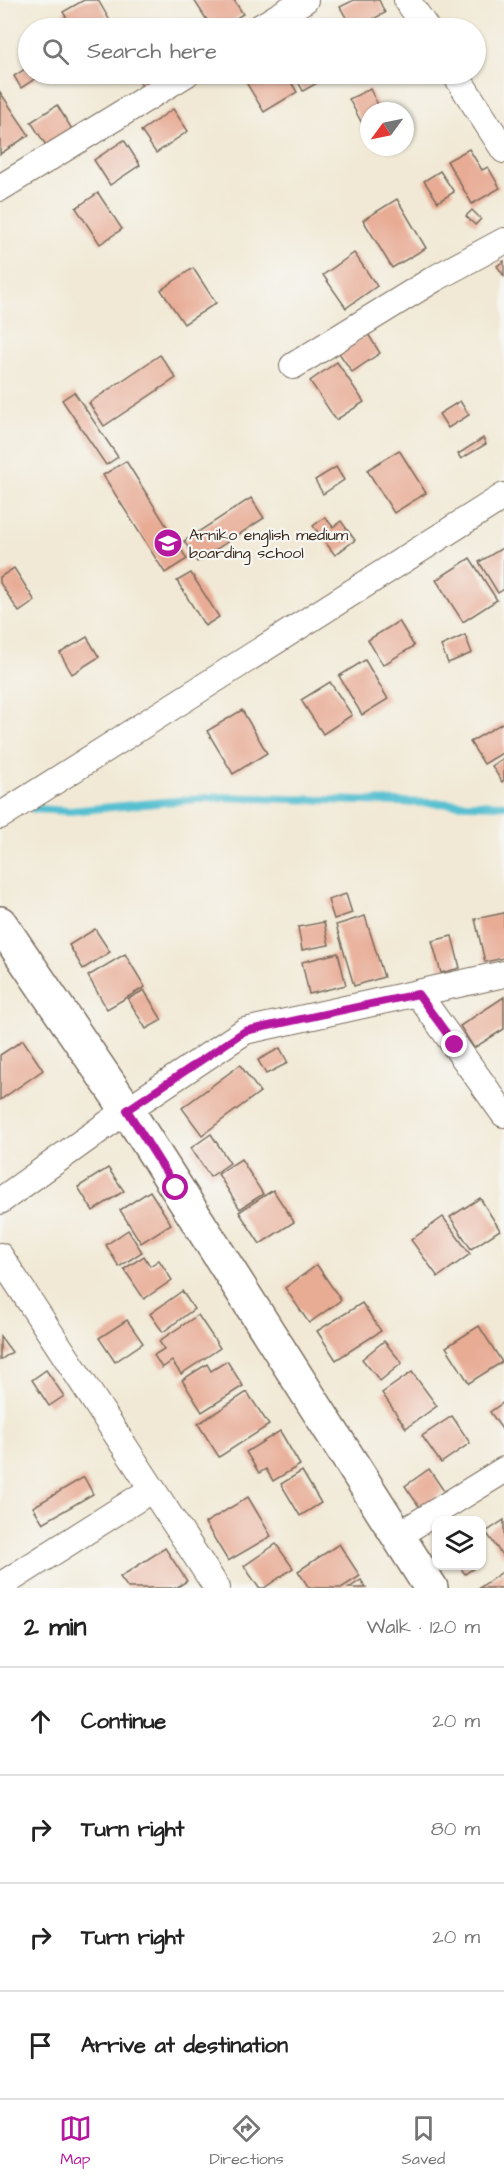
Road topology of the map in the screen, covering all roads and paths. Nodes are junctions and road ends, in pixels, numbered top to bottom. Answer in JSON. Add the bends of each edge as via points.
{"nodes":[{"id":1,"x":305,"y":0,"type":"edge"},
{"id":2,"x":407,"y":0,"type":"edge"},
{"id":3,"x":275,"y":18,"type":"edge"},
{"id":4,"x":419,"y":18,"type":"edge"},
{"id":5,"x":170,"y":84,"type":"edge"},
{"id":6,"x":461,"y":84,"type":"edge"},
{"id":7,"x":504,"y":150,"type":"edge"},
{"id":8,"x":0,"y":188,"type":"edge"},
{"id":9,"x":504,"y":241,"type":"edge"},
{"id":10,"x":294,"y":366,"type":"dead end"},
{"id":11,"x":504,"y":496,"type":"edge"},
{"id":12,"x":0,"y":816,"type":"edge"},
{"id":13,"x":0,"y":923,"type":"edge"},
{"id":14,"x":504,"y":974,"type":"edge"},
{"id":15,"x":418,"y":994,"type":"junction"},
{"id":16,"x":127,"y":1110,"type":"junction"},
{"id":17,"x":504,"y":1114,"type":"edge"},
{"id":18,"x":0,"y":1201,"type":"edge"},
{"id":19,"x":0,"y":1256,"type":"edge"},
{"id":20,"x":504,"y":1470,"type":"edge"},
{"id":21,"x":151,"y":1490,"type":"junction"},
{"id":22,"x":397,"y":1536,"type":"junction"},
{"id":23,"x":0,"y":1586,"type":"edge"},
{"id":24,"x":217,"y":1588,"type":"edge"},
{"id":25,"x":431,"y":1588,"type":"edge"}],
"edges":[{"from":1,"to":3,"type":"street"},
{"from":2,"to":4,"type":"street"},
{"from":5,"to":8,"type":"street"},
{"from":6,"to":7,"type":"street"},
{"from":9,"to":10,"type":"street","via":[[434,279]]},
{"from":11,"to":12,"type":"street"},
{"from":13,"to":16,"type":"street"},
{"from":14,"to":15,"type":"street"},
{"from":15,"to":16,"type":"street","via":[[245,1031]]},
{"from":15,"to":17,"type":"street"},
{"from":16,"to":18,"type":"street"},
{"from":16,"to":22,"type":"street"},
{"from":19,"to":21,"type":"street"},
{"from":20,"to":22,"type":"street"},
{"from":21,"to":23,"type":"street"},
{"from":21,"to":24,"type":"street"},
{"from":22,"to":25,"type":"street"}]}
